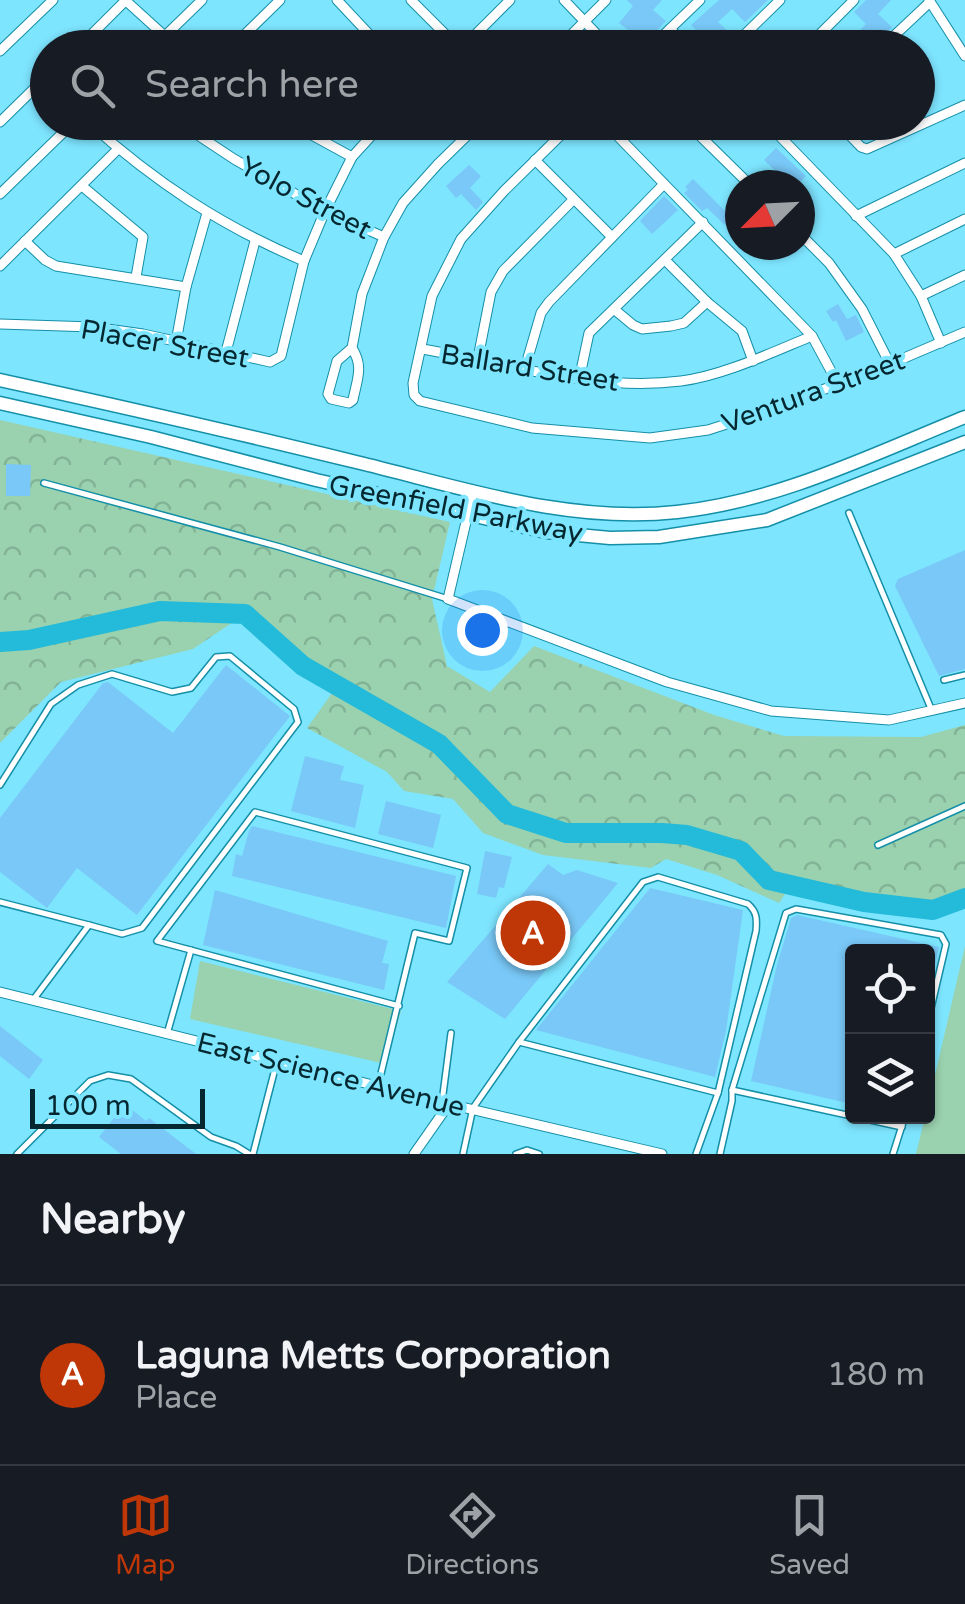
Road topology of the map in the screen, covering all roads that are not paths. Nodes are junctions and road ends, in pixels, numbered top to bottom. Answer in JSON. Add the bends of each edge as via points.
{"nodes":[{"id":1,"x":126,"y":0,"type":"edge"},
{"id":2,"x":202,"y":0,"type":"edge"},
{"id":3,"x":280,"y":0,"type":"edge"},
{"id":4,"x":337,"y":0,"type":"edge"},
{"id":5,"x":411,"y":0,"type":"edge"},
{"id":6,"x":488,"y":0,"type":"edge"},
{"id":7,"x":510,"y":0,"type":"edge"},
{"id":8,"x":564,"y":0,"type":"edge"},
{"id":9,"x":606,"y":0,"type":"edge"},
{"id":10,"x":700,"y":0,"type":"edge"},
{"id":11,"x":780,"y":0,"type":"edge"},
{"id":12,"x":854,"y":0,"type":"edge"},
{"id":13,"x":930,"y":1,"type":"edge"},
{"id":14,"x":46,"y":2,"type":"edge"},
{"id":15,"x":498,"y":10,"type":"junction"},
{"id":16,"x":584,"y":22,"type":"junction"},
{"id":17,"x":670,"y":29,"type":"edge"},
{"id":18,"x":99,"y":30,"type":"edge"},
{"id":19,"x":158,"y":30,"type":"edge"},
{"id":20,"x":171,"y":30,"type":"edge"},
{"id":21,"x":249,"y":30,"type":"edge"},
{"id":22,"x":365,"y":30,"type":"edge"},
{"id":23,"x":442,"y":30,"type":"edge"},
{"id":24,"x":478,"y":30,"type":"edge"},
{"id":25,"x":576,"y":30,"type":"edge"},
{"id":26,"x":592,"y":30,"type":"edge"},
{"id":27,"x":749,"y":30,"type":"edge"},
{"id":28,"x":824,"y":30,"type":"edge"},
{"id":29,"x":900,"y":30,"type":"edge"},
{"id":30,"x":0,"y":33,"type":"edge"},
{"id":31,"x":9,"y":42,"type":"junction"},
{"id":32,"x":0,"y":51,"type":"edge"},
{"id":33,"x":965,"y":56,"type":"edge"},
{"id":34,"x":30,"y":93,"type":"edge"},
{"id":35,"x":965,"y":105,"type":"edge"},
{"id":36,"x":935,"y":117,"type":"edge"},
{"id":37,"x":0,"y":122,"type":"edge"},
{"id":38,"x":56,"y":140,"type":"edge"},
{"id":39,"x":108,"y":140,"type":"edge"},
{"id":40,"x":205,"y":140,"type":"edge"},
{"id":41,"x":321,"y":140,"type":"edge"},
{"id":42,"x":368,"y":140,"type":"edge"},
{"id":43,"x":463,"y":140,"type":"edge"},
{"id":44,"x":556,"y":140,"type":"edge"},
{"id":45,"x":621,"y":140,"type":"edge"},
{"id":46,"x":704,"y":140,"type":"edge"},
{"id":47,"x":783,"y":140,"type":"edge"},
{"id":48,"x":855,"y":140,"type":"edge"},
{"id":49,"x":886,"y":140,"type":"edge"},
{"id":50,"x":118,"y":149,"type":"junction"},
{"id":51,"x":352,"y":157,"type":"junction"},
{"id":52,"x":535,"y":160,"type":"junction"},
{"id":53,"x":965,"y":163,"type":"edge"},
{"id":54,"x":735,"y":170,"type":"edge"},
{"id":55,"x":664,"y":184,"type":"junction"},
{"id":56,"x":82,"y":186,"type":"junction"},
{"id":57,"x":0,"y":194,"type":"edge"},
{"id":58,"x":573,"y":200,"type":"junction"},
{"id":59,"x":324,"y":211,"type":"junction"},
{"id":60,"x":206,"y":214,"type":"junction"},
{"id":61,"x":856,"y":216,"type":"junction"},
{"id":62,"x":965,"y":220,"type":"edge"},
{"id":63,"x":703,"y":222,"type":"junction"},
{"id":64,"x":612,"y":237,"type":"junction"},
{"id":65,"x":384,"y":238,"type":"junction"},
{"id":66,"x":256,"y":240,"type":"junction"},
{"id":67,"x":25,"y":242,"type":"junction"},
{"id":68,"x":815,"y":248,"type":"edge"},
{"id":69,"x":894,"y":254,"type":"junction"},
{"id":70,"x":304,"y":261,"type":"junction"},
{"id":71,"x":666,"y":261,"type":"junction"},
{"id":72,"x":0,"y":266,"type":"edge"},
{"id":73,"x":965,"y":275,"type":"edge"},
{"id":74,"x":136,"y":277,"type":"junction"},
{"id":75,"x":186,"y":287,"type":"junction"},
{"id":76,"x":921,"y":296,"type":"junction"},
{"id":77,"x":706,"y":302,"type":"junction"},
{"id":78,"x":615,"y":310,"type":"junction"},
{"id":79,"x":0,"y":324,"type":"edge"},
{"id":80,"x":965,"y":332,"type":"edge"},
{"id":81,"x":812,"y":336,"type":"junction"},
{"id":82,"x":176,"y":342,"type":"junction"},
{"id":83,"x":941,"y":343,"type":"junction"},
{"id":84,"x":352,"y":348,"type":"junction"},
{"id":85,"x":422,"y":349,"type":"junction"},
{"id":86,"x":226,"y":352,"type":"junction"},
{"id":87,"x":478,"y":358,"type":"junction"},
{"id":88,"x":753,"y":361,"type":"junction"},
{"id":89,"x":890,"y":364,"type":"junction"},
{"id":90,"x":524,"y":368,"type":"junction"},
{"id":91,"x":0,"y":380,"type":"edge"},
{"id":92,"x":580,"y":380,"type":"junction"},
{"id":93,"x":838,"y":384,"type":"junction"},
{"id":94,"x":0,"y":403,"type":"edge"},
{"id":95,"x":965,"y":417,"type":"edge"},
{"id":96,"x":965,"y":442,"type":"edge"},
{"id":97,"x":44,"y":483,"type":"dead end"},
{"id":98,"x":473,"y":492,"type":"junction"},
{"id":99,"x":849,"y":513,"type":"dead end"},
{"id":100,"x":468,"y":514,"type":"junction"},
{"id":101,"x":448,"y":598,"type":"junction"},
{"id":102,"x":965,"y":675,"type":"edge"},
{"id":103,"x":944,"y":680,"type":"dead end"},
{"id":104,"x":965,"y":704,"type":"edge"},
{"id":105,"x":932,"y":710,"type":"junction"},
{"id":106,"x":0,"y":785,"type":"edge"},
{"id":107,"x":965,"y":806,"type":"edge"},
{"id":108,"x":878,"y":845,"type":"dead end"},
{"id":109,"x":0,"y":902,"type":"edge"},
{"id":110,"x":89,"y":925,"type":"junction"},
{"id":111,"x":191,"y":950,"type":"junction"},
{"id":112,"x":935,"y":991,"type":"edge"},
{"id":113,"x":0,"y":992,"type":"edge"},
{"id":114,"x":34,"y":1000,"type":"junction"},
{"id":115,"x":398,"y":1006,"type":"junction"},
{"id":116,"x":451,"y":1033,"type":"dead end"},
{"id":117,"x":168,"y":1034,"type":"junction"},
{"id":118,"x":519,"y":1042,"type":"junction"},
{"id":119,"x":276,"y":1061,"type":"junction"},
{"id":120,"x":378,"y":1086,"type":"junction"},
{"id":121,"x":732,"y":1090,"type":"junction"},
{"id":122,"x":718,"y":1092,"type":"junction"},
{"id":123,"x":446,"y":1103,"type":"junction"},
{"id":124,"x":473,"y":1108,"type":"junction"},
{"id":125,"x":903,"y":1124,"type":"edge"},
{"id":126,"x":902,"y":1128,"type":"junction"},
{"id":127,"x":16,"y":1154,"type":"edge"},
{"id":128,"x":251,"y":1154,"type":"edge"},
{"id":129,"x":414,"y":1154,"type":"edge"},
{"id":130,"x":464,"y":1154,"type":"edge"},
{"id":131,"x":516,"y":1154,"type":"edge"},
{"id":132,"x":539,"y":1154,"type":"edge"},
{"id":133,"x":662,"y":1154,"type":"edge"},
{"id":134,"x":696,"y":1154,"type":"edge"},
{"id":135,"x":720,"y":1154,"type":"edge"},
{"id":136,"x":893,"y":1154,"type":"edge"}],
"edges":[{"from":1,"to":18,"type":"street"},
{"from":1,"to":19,"type":"street"},
{"from":2,"to":20,"type":"street"},
{"from":3,"to":21,"type":"street"},
{"from":4,"to":22,"type":"street"},
{"from":5,"to":23,"type":"street"},
{"from":6,"to":15,"type":"street"},
{"from":7,"to":15,"type":"street"},
{"from":8,"to":16,"type":"street"},
{"from":9,"to":16,"type":"street"},
{"from":10,"to":17,"type":"street"},
{"from":11,"to":27,"type":"street"},
{"from":12,"to":28,"type":"street"},
{"from":13,"to":29,"type":"street"},
{"from":13,"to":33,"type":"street"},
{"from":14,"to":31,"type":"street"},
{"from":15,"to":24,"type":"street"},
{"from":16,"to":25,"type":"street"},
{"from":16,"to":26,"type":"street"},
{"from":30,"to":31,"type":"street"},
{"from":31,"to":32,"type":"street"},
{"from":34,"to":37,"type":"street"},
{"from":35,"to":36,"type":"street"},
{"from":38,"to":57,"type":"street"},
{"from":39,"to":50,"type":"street"},
{"from":40,"to":59,"type":"street","name":"Yolo Street"},
{"from":41,"to":51,"type":"street"},
{"from":42,"to":51,"type":"street"},
{"from":43,"to":65,"type":"street","via":[[403,203]]},
{"from":44,"to":52,"type":"street"},
{"from":45,"to":55,"type":"street"},
{"from":46,"to":54,"type":"street"},
{"from":47,"to":61,"type":"street"},
{"from":48,"to":49,"type":"street","via":[[868,149]]},
{"from":50,"to":56,"type":"street"},
{"from":50,"to":60,"type":"street"},
{"from":51,"to":59,"type":"street"},
{"from":52,"to":58,"type":"street"},
{"from":52,"to":85,"type":"street","via":[[461,238],[432,296]]},
{"from":53,"to":61,"type":"street"},
{"from":55,"to":63,"type":"street"},
{"from":55,"to":64,"type":"street"},
{"from":56,"to":67,"type":"street"},
{"from":56,"to":74,"type":"street","via":[[143,237]]},
{"from":58,"to":64,"type":"street"},
{"from":58,"to":87,"type":"street","via":[[503,271]]},
{"from":59,"to":65,"type":"street","name":"Yolo Street"},
{"from":59,"to":70,"type":"street"},
{"from":60,"to":66,"type":"street"},
{"from":60,"to":75,"type":"street"},
{"from":61,"to":69,"type":"street"},
{"from":62,"to":69,"type":"street"},
{"from":63,"to":71,"type":"street"},
{"from":63,"to":81,"type":"street"},
{"from":64,"to":90,"type":"street","via":[[548,302]]},
{"from":65,"to":84,"type":"street","via":[[362,294]]},
{"from":66,"to":70,"type":"street"},
{"from":66,"to":86,"type":"street"},
{"from":67,"to":72,"type":"street"},
{"from":67,"to":74,"type":"street","via":[[56,266]]},
{"from":68,"to":89,"type":"street","via":[[862,309]]},
{"from":69,"to":76,"type":"street"},
{"from":70,"to":86,"type":"street","name":"Placer Street","via":[[281,356],[270,362]]},
{"from":71,"to":77,"type":"street"},
{"from":71,"to":78,"type":"street"},
{"from":73,"to":76,"type":"street"},
{"from":74,"to":75,"type":"street"},
{"from":75,"to":82,"type":"street"},
{"from":76,"to":83,"type":"street"},
{"from":77,"to":78,"type":"street","via":[[684,322],[642,329]]},
{"from":77,"to":88,"type":"street","via":[[742,331]]},
{"from":78,"to":92,"type":"street","via":[[590,334]]},
{"from":79,"to":82,"type":"street","name":"Placer Street","via":[[93,327]]},
{"from":80,"to":83,"type":"street","name":"Ventura Street"},
{"from":81,"to":88,"type":"street","name":"Ballard Street"},
{"from":81,"to":93,"type":"street"},
{"from":82,"to":86,"type":"street","name":"Placer Street"},
{"from":83,"to":89,"type":"street","name":"Ventura Street"},
{"from":84,"to":84,"type":"street","via":[[360,365],[353,400],[331,399],[337,362]]},
{"from":85,"to":87,"type":"street","name":"Ballard Street"},
{"from":85,"to":93,"type":"street","name":"Ventura Street","via":[[413,383],[420,401],[532,428],[650,438],[708,430]]},
{"from":87,"to":90,"type":"street","name":"Ballard Street"},
{"from":88,"to":92,"type":"street","name":"Ballard Street","via":[[684,381]]},
{"from":89,"to":93,"type":"street","name":"Ventura Street"},
{"from":90,"to":92,"type":"street","name":"Ballard Street"},
{"from":91,"to":98,"type":"main road","name":"Greenfield Parkway"},
{"from":94,"to":100,"type":"main road","name":"Greenfield Parkway"},
{"from":95,"to":98,"type":"main road","name":"Greenfield Parkway","via":[[764,496],[676,512],[548,508]]},
{"from":96,"to":100,"type":"main road","name":"Greenfield Parkway","via":[[766,520],[714,530],[610,538]]},
{"from":97,"to":101,"type":"lane"},
{"from":98,"to":100,"type":"street"},
{"from":99,"to":105,"type":"lane"},
{"from":100,"to":101,"type":"street"},
{"from":101,"to":105,"type":"street","via":[[666,682],[771,711],[889,720]]},
{"from":102,"to":103,"type":"lane"},
{"from":104,"to":105,"type":"street"},
{"from":106,"to":110,"type":"lane","via":[[51,704],[78,685],[112,674],[172,692],[191,688],[216,657],[230,656],[294,710],[298,722],[142,928],[122,934]]},
{"from":107,"to":108,"type":"lane"},
{"from":109,"to":110,"type":"lane"},
{"from":110,"to":114,"type":"lane"},
{"from":111,"to":115,"type":"lane"},
{"from":111,"to":115,"type":"lane","via":[[157,941],[254,812],[467,868],[449,941],[415,933]]},
{"from":111,"to":117,"type":"lane"},
{"from":112,"to":121,"type":"lane","via":[[946,944],[941,935],[796,909],[786,913]]},
{"from":113,"to":114,"type":"street","name":"East Science Avenue"},
{"from":114,"to":117,"type":"street","name":"East Science Avenue"},
{"from":115,"to":120,"type":"lane"},
{"from":116,"to":123,"type":"lane"},
{"from":117,"to":119,"type":"street","name":"East Science Avenue"},
{"from":118,"to":122,"type":"lane"},
{"from":118,"to":122,"type":"lane","via":[[643,882],[658,878],[748,904],[757,918]]},
{"from":118,"to":124,"type":"lane"},
{"from":119,"to":120,"type":"street","name":"East Science Avenue"},
{"from":119,"to":128,"type":"lane"},
{"from":120,"to":123,"type":"street","name":"East Science Avenue"},
{"from":121,"to":126,"type":"lane"},
{"from":121,"to":135,"type":"lane"},
{"from":122,"to":134,"type":"lane"},
{"from":123,"to":124,"type":"street","name":"East Science Avenue"},
{"from":123,"to":129,"type":"street"},
{"from":124,"to":130,"type":"lane"},
{"from":124,"to":133,"type":"street","name":"East Science Avenue"},
{"from":125,"to":126,"type":"lane"},
{"from":126,"to":136,"type":"lane"},
{"from":127,"to":128,"type":"lane","via":[[90,1081],[108,1075],[131,1079],[211,1136]]},
{"from":131,"to":132,"type":"lane"}]}
